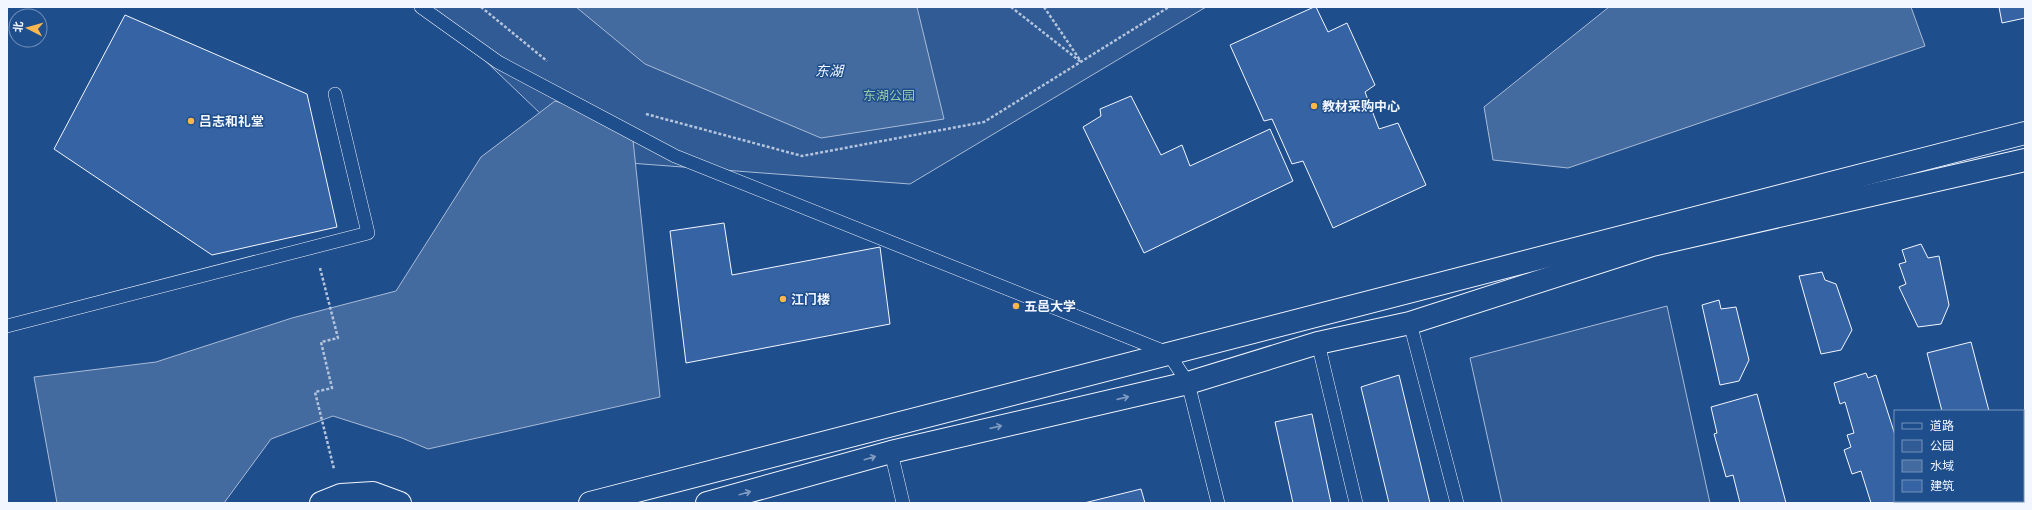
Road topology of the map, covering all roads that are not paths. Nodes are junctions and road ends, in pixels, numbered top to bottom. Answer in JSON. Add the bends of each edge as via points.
{"nodes":[{"id":1,"x":421,"y":7,"type":"edge"},
{"id":2,"x":335,"y":94,"type":"dead end"},
{"id":3,"x":2025,"y":132,"type":"edge"},
{"id":4,"x":2025,"y":160,"type":"edge"},
{"id":5,"x":1410,"y":323,"type":"junction"},
{"id":6,"x":7,"y":326,"type":"edge"},
{"id":7,"x":1318,"y":343,"type":"junction"},
{"id":8,"x":1168,"y":354,"type":"junction"},
{"id":9,"x":1188,"y":383,"type":"junction"},
{"id":10,"x":891,"y":452,"type":"junction"},
{"id":11,"x":320,"y":503,"type":"edge"},
{"id":12,"x":400,"y":503,"type":"edge"},
{"id":13,"x":590,"y":503,"type":"edge"},
{"id":14,"x":707,"y":503,"type":"edge"},
{"id":15,"x":903,"y":503,"type":"edge"},
{"id":16,"x":1218,"y":503,"type":"edge"},
{"id":17,"x":1356,"y":503,"type":"edge"},
{"id":18,"x":1456,"y":503,"type":"edge"}],
"edges":[{"from":1,"to":8,"type":"lane","via":[[498,62],[674,156]]},
{"from":2,"to":6,"type":"lane","via":[[368,233]]},
{"from":3,"to":8,"type":"street"},
{"from":4,"to":5,"type":"street","via":[[1652,245]]},
{"from":5,"to":7,"type":"street"},
{"from":5,"to":18,"type":"lane"},
{"from":7,"to":9,"type":"street"},
{"from":7,"to":17,"type":"lane"},
{"from":8,"to":9,"type":"lane"},
{"from":8,"to":13,"type":"street"},
{"from":10,"to":9,"type":"street","one_way":true},
{"from":9,"to":16,"type":"lane"},
{"from":14,"to":10,"type":"street","one_way":true},
{"from":10,"to":15,"type":"lane"},
{"from":11,"to":12,"type":"street","via":[[341,495],[373,493]]}]}
